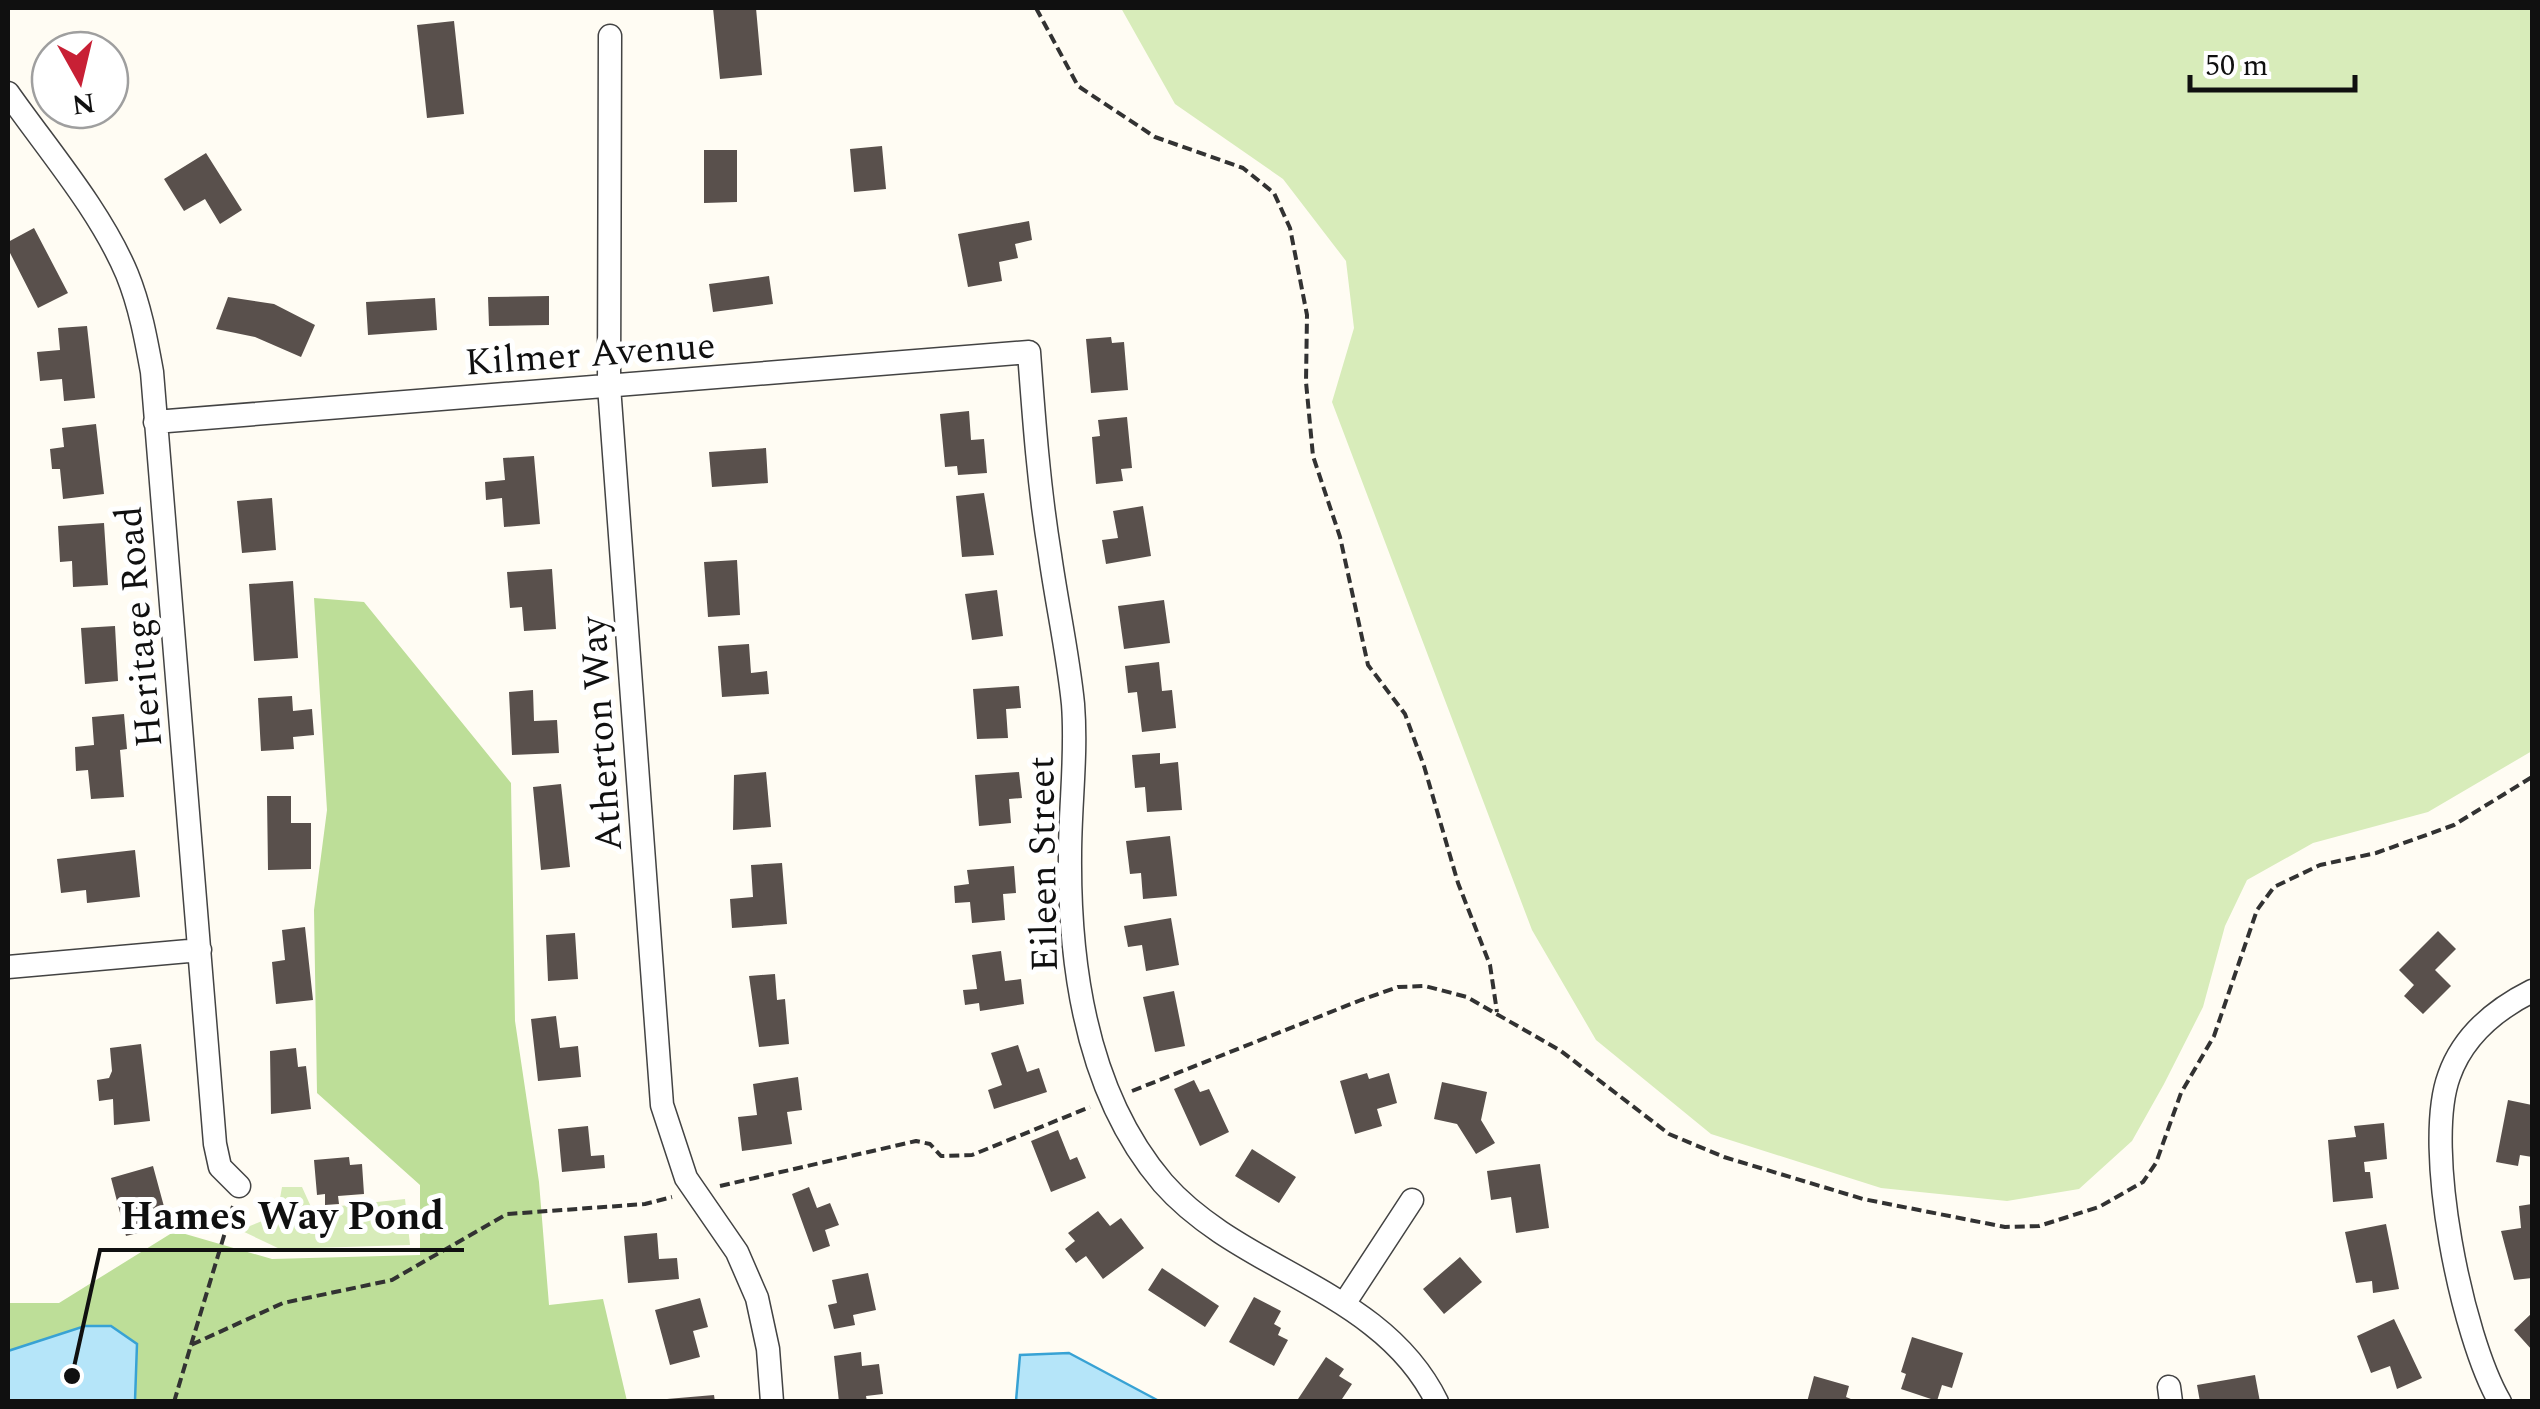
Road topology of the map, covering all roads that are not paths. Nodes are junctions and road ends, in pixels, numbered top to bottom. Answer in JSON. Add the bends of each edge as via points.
{"nodes":[{"id":1,"x":610,"y":36,"type":"dead end"},
{"id":2,"x":8,"y":93,"type":"edge"},
{"id":3,"x":1029,"y":352,"type":"joint"},
{"id":4,"x":609,"y":386,"type":"junction"},
{"id":5,"x":156,"y":422,"type":"junction"},
{"id":6,"x":200,"y":950,"type":"junction"},
{"id":7,"x":8,"y":967,"type":"edge"},
{"id":8,"x":2532,"y":991,"type":"edge"},
{"id":9,"x":239,"y":1186,"type":"road end"},
{"id":10,"x":1412,"y":1200,"type":"dead end"},
{"id":11,"x":1344,"y":1304,"type":"junction"},
{"id":12,"x":772,"y":1402,"type":"edge"},
{"id":13,"x":1437,"y":1402,"type":"edge"},
{"id":14,"x":2500,"y":1402,"type":"edge"}],
"edges":[{"from":1,"to":4,"type":"street","name":"Atherton Way"},
{"from":2,"to":5,"type":"street","name":"Heritage Road","via":[[126,273],[143,321]]},
{"from":3,"to":4,"type":"street","name":"Kilmer Avenue"},
{"from":3,"to":11,"type":"street","name":"Eileen Street","via":[[1042,502],[1073,709],[1074,946],[1090,1038],[1134,1142],[1164,1183],[1200,1218]]},
{"from":4,"to":5,"type":"street","name":"Kilmer Avenue"},
{"from":4,"to":12,"type":"street","name":"Atherton Way","via":[[662,1105],[696,1192],[757,1298]]},
{"from":5,"to":6,"type":"street","name":"Heritage Road"},
{"from":6,"to":7,"type":"street"},
{"from":6,"to":9,"type":"street","name":"Heritage Road","via":[[215,1144],[220,1167]]},
{"from":8,"to":14,"type":"street","via":[[2489,1018],[2466,1044],[2442,1109],[2456,1272],[2468,1329]]},
{"from":10,"to":11,"type":"street"},
{"from":11,"to":13,"type":"street","name":"Eileen Street","via":[[1401,1352]]}]}
